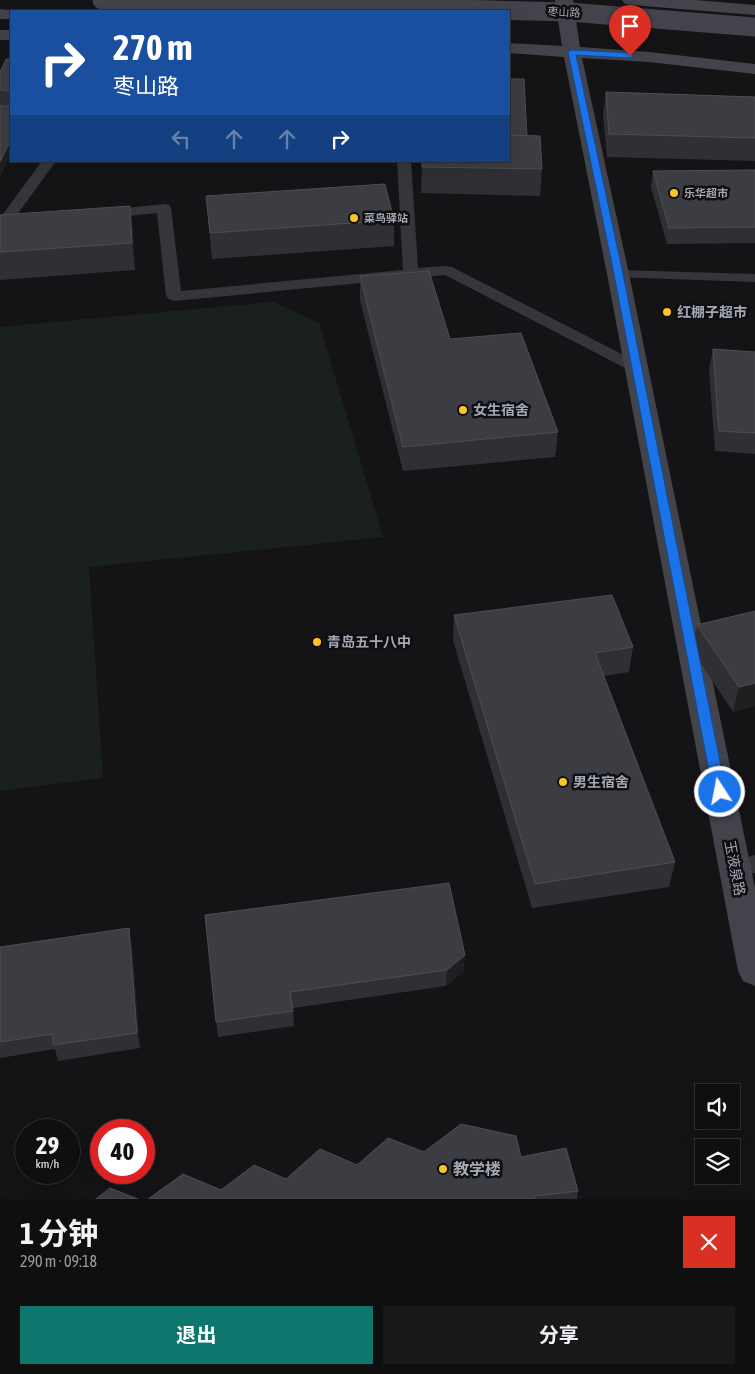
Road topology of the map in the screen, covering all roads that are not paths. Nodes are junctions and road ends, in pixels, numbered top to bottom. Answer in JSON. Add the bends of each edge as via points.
{"nodes":[{"id":1,"x":102,"y":0,"type":"edge"},
{"id":2,"x":564,"y":0,"type":"edge"},
{"id":3,"x":631,"y":0,"type":"edge"},
{"id":4,"x":755,"y":10,"type":"edge"},
{"id":5,"x":510,"y":27,"type":"edge"},
{"id":6,"x":755,"y":27,"type":"edge"},
{"id":7,"x":726,"y":42,"type":"dead end"},
{"id":8,"x":510,"y":48,"type":"edge"},
{"id":9,"x":572,"y":52,"type":"junction"},
{"id":10,"x":755,"y":69,"type":"edge"},
{"id":11,"x":48,"y":162,"type":"edge"},
{"id":12,"x":404,"y":162,"type":"edge"},
{"id":13,"x":88,"y":216,"type":"edge"},
{"id":14,"x":31,"y":222,"type":"edge"},
{"id":15,"x":411,"y":273,"type":"junction"},
{"id":16,"x":618,"y":274,"type":"junction"},
{"id":17,"x":755,"y":278,"type":"edge"},
{"id":18,"x":637,"y":368,"type":"junction"},
{"id":19,"x":745,"y":866,"type":"edge"},
{"id":20,"x":755,"y":971,"type":"edge"}],
"edges":[{"from":1,"to":6,"type":"street","name":"枣山路","bridge":true,"via":[[569,12]]},
{"from":2,"to":9,"type":"street","name":"玉液泉路"},
{"from":3,"to":4,"type":"street"},
{"from":5,"to":7,"type":"street","name":"枣山路"},
{"from":8,"to":9,"type":"street"},
{"from":9,"to":10,"type":"street","via":[[649,56]]},
{"from":9,"to":16,"type":"street","name":"玉液泉路"},
{"from":11,"to":14,"type":"lane","via":[[2,225]]},
{"from":12,"to":15,"type":"lane"},
{"from":13,"to":15,"type":"lane","via":[[164,208],[174,296]]},
{"from":15,"to":18,"type":"lane","via":[[447,270]]},
{"from":16,"to":17,"type":"lane"},
{"from":16,"to":18,"type":"street","name":"玉液泉路"},
{"from":18,"to":19,"type":"street","name":"玉液泉路"},
{"from":19,"to":20,"type":"street","name":"玉液泉路"}]}
